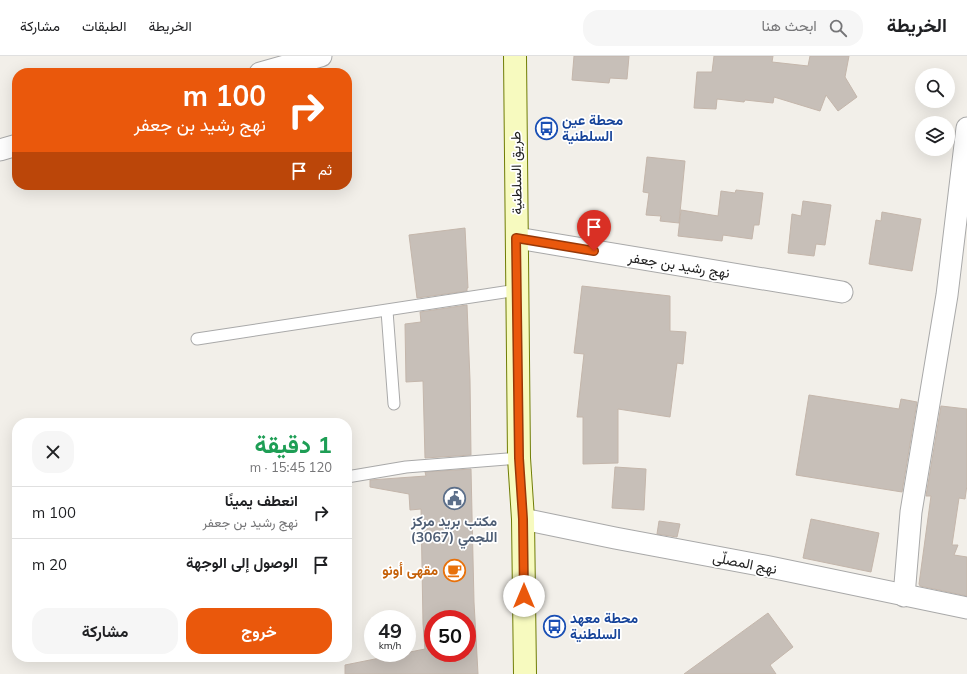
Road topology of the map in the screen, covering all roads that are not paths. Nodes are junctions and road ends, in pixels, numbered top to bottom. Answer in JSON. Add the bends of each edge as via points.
{"nodes":[{"id":1,"x":321,"y":56,"type":"edge"},
{"id":2,"x":515,"y":56,"type":"edge"},
{"id":3,"x":278,"y":68,"type":"edge"},
{"id":4,"x":967,"y":128,"type":"edge"},
{"id":5,"x":12,"y":146,"type":"edge"},
{"id":6,"x":0,"y":150,"type":"edge"},
{"id":7,"x":516,"y":238,"type":"junction"},
{"id":8,"x":517,"y":290,"type":"junction"},
{"id":9,"x":842,"y":292,"type":"dead end"},
{"id":10,"x":387,"y":311,"type":"junction"},
{"id":11,"x":197,"y":339,"type":"dead end"},
{"id":12,"x":394,"y":404,"type":"dead end"},
{"id":13,"x":519,"y":458,"type":"junction"},
{"id":14,"x":352,"y":476,"type":"edge"},
{"id":15,"x":523,"y":519,"type":"junction"},
{"id":16,"x":904,"y":596,"type":"junction"},
{"id":17,"x":967,"y":608,"type":"edge"},
{"id":18,"x":525,"y":674,"type":"edge"}],
"edges":[{"from":1,"to":3,"type":"street"},
{"from":2,"to":7,"type":"main road","name":"طريق السلطنية"},
{"from":4,"to":16,"type":"street","via":[[947,295],[911,512]]},
{"from":5,"to":6,"type":"street"},
{"from":7,"to":8,"type":"main road","name":"طريق السلطنية"},
{"from":7,"to":9,"type":"street","name":"نهج رشيد بن جعفر"},
{"from":8,"to":10,"type":"lane"},
{"from":8,"to":13,"type":"main road","name":"طريق السلطنية"},
{"from":10,"to":11,"type":"lane"},
{"from":10,"to":12,"type":"lane"},
{"from":13,"to":14,"type":"lane","via":[[406,467]]},
{"from":13,"to":15,"type":"main road","name":"طريق السلطنية"},
{"from":15,"to":16,"type":"street","name":"نهج المصلّى"},
{"from":15,"to":18,"type":"main road","name":"طريق السلطنية"},
{"from":16,"to":17,"type":"street","name":"نهج المصلّى"}]}
